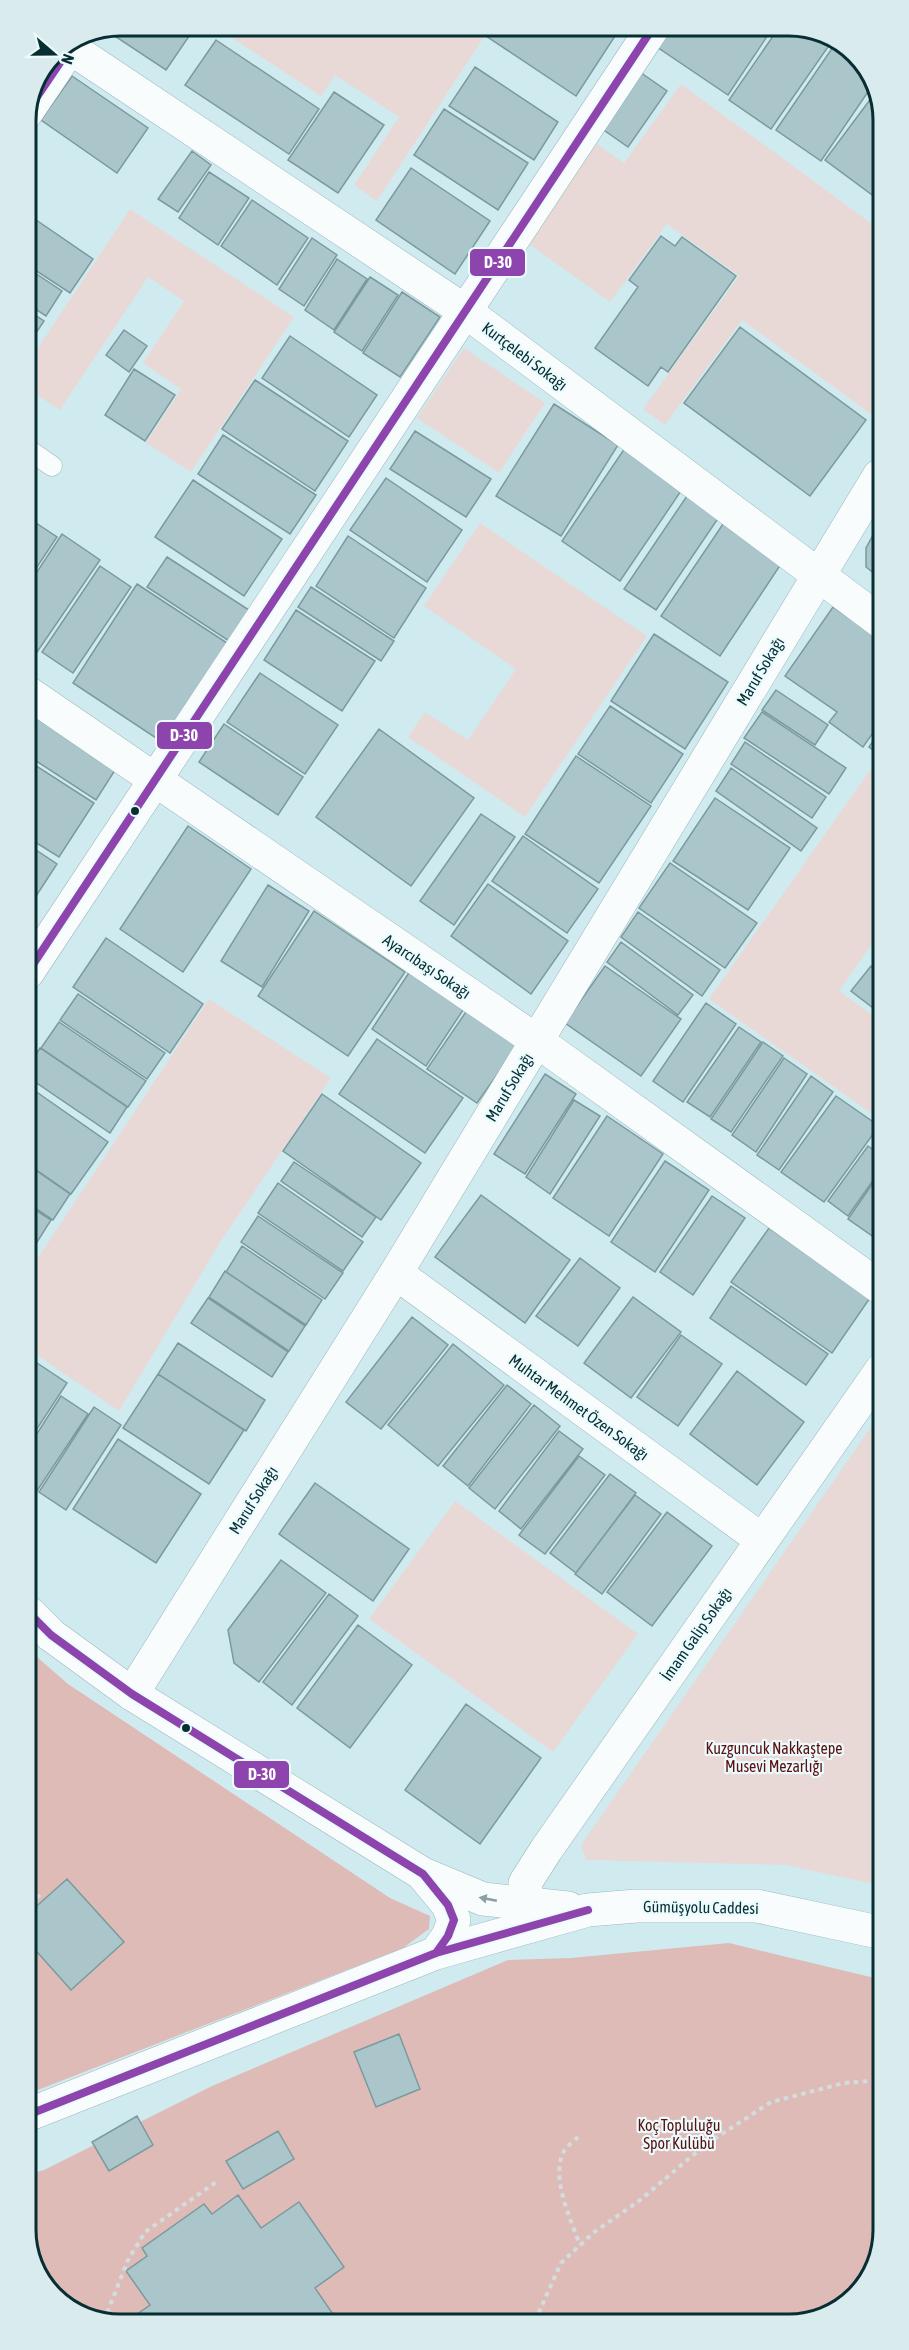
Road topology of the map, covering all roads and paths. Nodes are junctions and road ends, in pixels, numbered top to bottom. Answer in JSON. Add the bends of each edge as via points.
{"nodes":[{"id":1,"x":647,"y":36,"type":"edge"},
{"id":2,"x":75,"y":49,"type":"edge"},
{"id":3,"x":59,"y":63,"type":"edge"},
{"id":4,"x":44,"y":86,"type":"edge"},
{"id":5,"x":465,"y":311,"type":"junction"},
{"id":6,"x":36,"y":455,"type":"edge"},
{"id":7,"x":52,"y":466,"type":"dead end"},
{"id":8,"x":873,"y":486,"type":"edge"},
{"id":9,"x":817,"y":576,"type":"junction"},
{"id":10,"x":873,"y":616,"type":"edge"},
{"id":11,"x":36,"y":698,"type":"edge"},
{"id":12,"x":155,"y":779,"type":"junction"},
{"id":13,"x":36,"y":960,"type":"edge"},
{"id":14,"x":537,"y":1041,"type":"junction"},
{"id":15,"x":396,"y":1274,"type":"junction"},
{"id":16,"x":873,"y":1282,"type":"edge"},
{"id":17,"x":873,"y":1382,"type":"edge"},
{"id":18,"x":762,"y":1540,"type":"junction"},
{"id":19,"x":36,"y":1620,"type":"edge"},
{"id":20,"x":132,"y":1694,"type":"junction"},
{"id":21,"x":423,"y":1874,"type":"junction"},
{"id":22,"x":43,"y":1892,"type":"dead end"},
{"id":23,"x":36,"y":1898,"type":"edge"},
{"id":24,"x":526,"y":1904,"type":"junction"},
{"id":25,"x":588,"y":1910,"type":"junction"},
{"id":26,"x":873,"y":1931,"type":"edge"},
{"id":27,"x":436,"y":1953,"type":"junction"},
{"id":28,"x":873,"y":2081,"type":"edge"},
{"id":29,"x":36,"y":2112,"type":"edge"},
{"id":30,"x":578,"y":2137,"type":"dead end"},
{"id":31,"x":219,"y":2180,"type":"dead end"},
{"id":32,"x":580,"y":2245,"type":"junction"},
{"id":33,"x":107,"y":2313,"type":"edge"},
{"id":34,"x":539,"y":2314,"type":"edge"}],
"edges":[{"from":1,"to":5,"type":"street"},
{"from":2,"to":5,"type":"street","name":"Kurtçelebi Sokağı"},
{"from":3,"to":4,"type":"street"},
{"from":5,"to":9,"type":"street","name":"Kurtçelebi Sokağı"},
{"from":5,"to":12,"type":"street"},
{"from":6,"to":7,"type":"lane"},
{"from":8,"to":9,"type":"street","name":"Maruf Sokağı"},
{"from":9,"to":10,"type":"street","name":"Kurtçelebi Sokağı"},
{"from":9,"to":14,"type":"street","name":"Maruf Sokağı"},
{"from":11,"to":12,"type":"street","name":"Ayarcıbaşı Sokağı"},
{"from":12,"to":13,"type":"street"},
{"from":12,"to":14,"type":"street","name":"Ayarcıbaşı Sokağı"},
{"from":14,"to":15,"type":"street","name":"Maruf Sokağı"},
{"from":14,"to":16,"type":"street","name":"Ayarcıbaşı Sokağı"},
{"from":15,"to":18,"type":"street","name":"Muhtar Mehmet Özen Sokağı"},
{"from":15,"to":20,"type":"street","name":"Maruf Sokağı"},
{"from":17,"to":18,"type":"street","name":"İmam Galip Sokağı"},
{"from":18,"to":24,"type":"street","name":"İmam Galip Sokağı","via":[[541,1858],[525,1883]]},
{"from":19,"to":20,"type":"street"},
{"from":20,"to":21,"type":"street"},
{"from":24,"to":21,"type":"street","one_way":true,"via":[[483,1899]]},
{"from":21,"to":27,"type":"street","via":[[448,1905],[454,1920]]},
{"from":22,"to":23,"type":"path"},
{"from":24,"to":25,"type":"street"},
{"from":25,"to":26,"type":"street","name":"Gümüşyolu Caddesi","via":[[757,1906]]},
{"from":25,"to":27,"type":"street"},
{"from":27,"to":29,"type":"street"},
{"from":28,"to":32,"type":"path","via":[[844,2083],[771,2102],[705,2145]]},
{"from":30,"to":32,"type":"path","via":[[564,2151],[560,2165],[562,2194]]},
{"from":31,"to":33,"type":"path","via":[[145,2232],[128,2260]]},
{"from":32,"to":34,"type":"path","via":[[561,2263]]}]}
